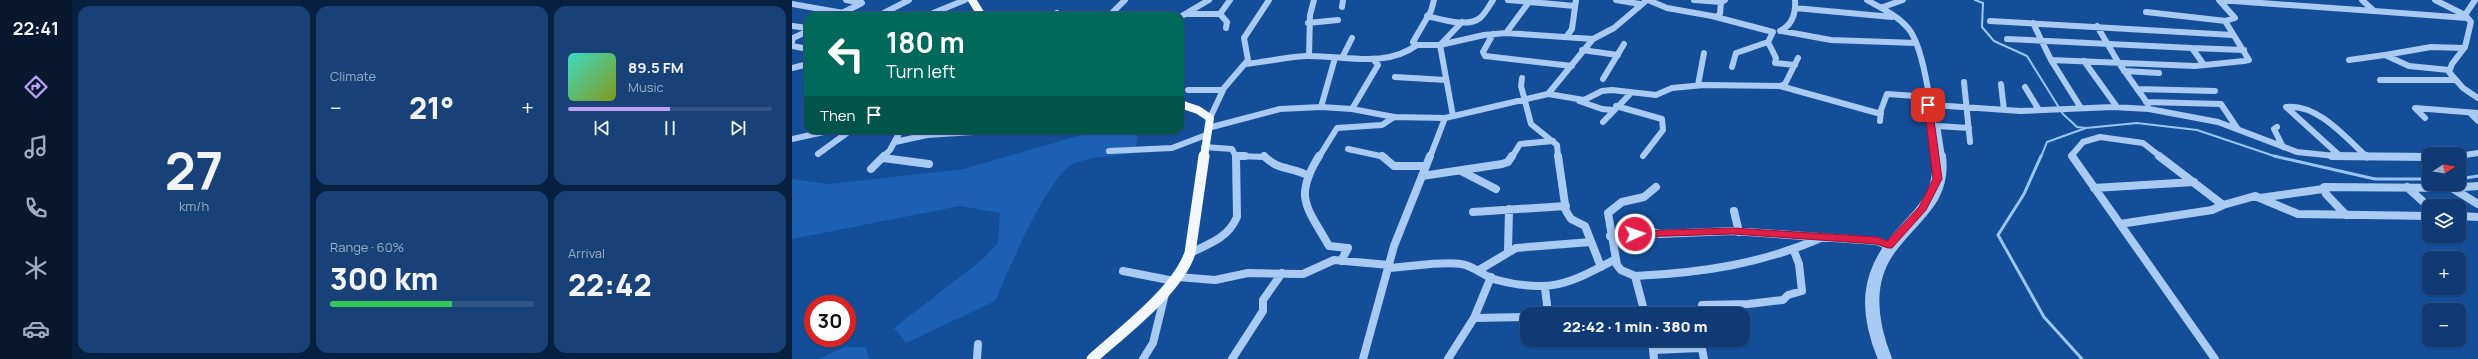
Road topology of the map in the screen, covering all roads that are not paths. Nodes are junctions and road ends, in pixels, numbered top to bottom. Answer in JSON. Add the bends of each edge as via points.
{"nodes":[{"id":1,"x":846,"y":0,"type":"edge"},
{"id":2,"x":900,"y":0,"type":"edge"},
{"id":3,"x":971,"y":0,"type":"edge"},
{"id":4,"x":1125,"y":0,"type":"edge"},
{"id":5,"x":1209,"y":0,"type":"edge"},
{"id":6,"x":1230,"y":0,"type":"edge"},
{"id":7,"x":1269,"y":0,"type":"edge"},
{"id":8,"x":1314,"y":0,"type":"edge"},
{"id":9,"x":1343,"y":0,"type":"edge"},
{"id":10,"x":1434,"y":0,"type":"edge"},
{"id":11,"x":1493,"y":0,"type":"edge"},
{"id":12,"x":1508,"y":0,"type":"edge"},
{"id":13,"x":1576,"y":0,"type":"edge"},
{"id":14,"x":1616,"y":0,"type":"edge"},
{"id":15,"x":1648,"y":0,"type":"edge"},
{"id":16,"x":1694,"y":0,"type":"edge"},
{"id":17,"x":1795,"y":0,"type":"edge"},
{"id":18,"x":1867,"y":0,"type":"edge"},
{"id":19,"x":1871,"y":0,"type":"edge"},
{"id":20,"x":1903,"y":0,"type":"edge"},
{"id":21,"x":2219,"y":0,"type":"edge"},
{"id":22,"x":2260,"y":0,"type":"edge"},
{"id":23,"x":2280,"y":0,"type":"edge"},
{"id":24,"x":2362,"y":0,"type":"edge"},
{"id":25,"x":2432,"y":0,"type":"edge"},
{"id":26,"x":2435,"y":0,"type":"edge"},
{"id":27,"x":2475,"y":0,"type":"edge"},
{"id":28,"x":908,"y":1,"type":"edge"},
{"id":29,"x":1723,"y":1,"type":"edge"},
{"id":30,"x":1529,"y":2,"type":"junction"},
{"id":31,"x":1635,"y":2,"type":"edge"},
{"id":32,"x":792,"y":4,"type":"edge"},
{"id":33,"x":2265,"y":4,"type":"junction"},
{"id":34,"x":2285,"y":5,"type":"junction"},
{"id":35,"x":1575,"y":6,"type":"junction"},
{"id":36,"x":1342,"y":7,"type":"dead end"},
{"id":37,"x":1883,"y":7,"type":"junction"},
{"id":38,"x":1795,"y":8,"type":"junction"},
{"id":39,"x":2374,"y":11,"type":"junction"},
{"id":40,"x":837,"y":12,"type":"edge"},
{"id":41,"x":845,"y":12,"type":"edge"},
{"id":42,"x":886,"y":12,"type":"edge"},
{"id":43,"x":937,"y":12,"type":"edge"},
{"id":44,"x":979,"y":12,"type":"edge"},
{"id":45,"x":1113,"y":12,"type":"edge"},
{"id":46,"x":2146,"y":12,"type":"dead end"},
{"id":47,"x":1186,"y":14,"type":"joint"},
{"id":48,"x":1220,"y":14,"type":"junction"},
{"id":49,"x":1427,"y":16,"type":"junction"},
{"id":50,"x":2466,"y":16,"type":"junction"},
{"id":51,"x":1716,"y":17,"type":"junction"},
{"id":52,"x":1895,"y":18,"type":"junction"},
{"id":53,"x":1338,"y":20,"type":"dead end"},
{"id":54,"x":1990,"y":21,"type":"dead end"},
{"id":55,"x":2226,"y":21,"type":"junction"},
{"id":56,"x":1462,"y":22,"type":"junction"},
{"id":57,"x":1308,"y":23,"type":"junction"},
{"id":58,"x":2033,"y":23,"type":"junction"},
{"id":59,"x":792,"y":26,"type":"edge"},
{"id":60,"x":2096,"y":26,"type":"junction"},
{"id":61,"x":804,"y":28,"type":"edge"},
{"id":62,"x":1226,"y":28,"type":"dead end"},
{"id":63,"x":804,"y":31,"type":"edge"},
{"id":64,"x":1782,"y":31,"type":"junction"},
{"id":65,"x":1773,"y":32,"type":"junction"},
{"id":66,"x":1506,"y":33,"type":"junction"},
{"id":67,"x":1493,"y":34,"type":"junction"},
{"id":68,"x":2233,"y":35,"type":"junction"},
{"id":69,"x":1567,"y":36,"type":"junction"},
{"id":70,"x":1352,"y":38,"type":"dead end"},
{"id":71,"x":1593,"y":39,"type":"junction"},
{"id":72,"x":2007,"y":39,"type":"dead end"},
{"id":73,"x":2040,"y":40,"type":"junction"},
{"id":74,"x":792,"y":42,"type":"edge"},
{"id":75,"x":1768,"y":42,"type":"junction"},
{"id":76,"x":1916,"y":43,"type":"junction"},
{"id":77,"x":1624,"y":44,"type":"dead end"},
{"id":78,"x":2107,"y":44,"type":"junction"},
{"id":79,"x":1417,"y":45,"type":"junction"},
{"id":80,"x":1440,"y":45,"type":"junction"},
{"id":81,"x":792,"y":46,"type":"edge"},
{"id":82,"x":804,"y":48,"type":"edge"},
{"id":83,"x":2192,"y":48,"type":"junction"},
{"id":84,"x":2463,"y":48,"type":"junction"},
{"id":85,"x":1582,"y":50,"type":"junction"},
{"id":86,"x":2244,"y":50,"type":"junction"},
{"id":87,"x":1704,"y":53,"type":"dead end"},
{"id":88,"x":1618,"y":55,"type":"junction"},
{"id":89,"x":2385,"y":55,"type":"junction"},
{"id":90,"x":1310,"y":56,"type":"junction"},
{"id":91,"x":1335,"y":58,"type":"junction"},
{"id":92,"x":1342,"y":58,"type":"junction"},
{"id":93,"x":1798,"y":58,"type":"dead end"},
{"id":94,"x":1374,"y":59,"type":"junction"},
{"id":95,"x":2052,"y":60,"type":"junction"},
{"id":96,"x":2349,"y":60,"type":"dead end"},
{"id":97,"x":2084,"y":61,"type":"junction"},
{"id":98,"x":2118,"y":62,"type":"junction"},
{"id":99,"x":1245,"y":64,"type":"junction"},
{"id":100,"x":1796,"y":64,"type":"junction"},
{"id":101,"x":804,"y":65,"type":"edge"},
{"id":102,"x":2204,"y":65,"type":"junction"},
{"id":103,"x":1572,"y":66,"type":"junction"},
{"id":104,"x":1732,"y":67,"type":"dead end"},
{"id":105,"x":792,"y":68,"type":"edge"},
{"id":106,"x":2449,"y":70,"type":"junction"},
{"id":107,"x":2124,"y":71,"type":"junction"},
{"id":108,"x":2159,"y":73,"type":"dead end"},
{"id":109,"x":1395,"y":77,"type":"dead end"},
{"id":110,"x":1522,"y":78,"type":"dead end"},
{"id":111,"x":1603,"y":79,"type":"dead end"},
{"id":112,"x":1446,"y":80,"type":"junction"},
{"id":113,"x":2380,"y":80,"type":"dead end"},
{"id":114,"x":2455,"y":80,"type":"junction"},
{"id":115,"x":1964,"y":82,"type":"dead end"},
{"id":116,"x":2001,"y":84,"type":"dead end"},
{"id":117,"x":1698,"y":85,"type":"junction"},
{"id":118,"x":1780,"y":86,"type":"junction"},
{"id":119,"x":2025,"y":87,"type":"dead end"},
{"id":120,"x":2137,"y":89,"type":"junction"},
{"id":121,"x":1188,"y":90,"type":"dead end"},
{"id":122,"x":1223,"y":90,"type":"junction"},
{"id":123,"x":2215,"y":91,"type":"dead end"},
{"id":124,"x":1631,"y":93,"type":"junction"},
{"id":125,"x":1548,"y":94,"type":"junction"},
{"id":126,"x":1929,"y":96,"type":"junction"},
{"id":127,"x":2478,"y":98,"type":"edge"},
{"id":128,"x":1526,"y":99,"type":"junction"},
{"id":129,"x":1576,"y":100,"type":"junction"},
{"id":130,"x":2146,"y":102,"type":"junction"},
{"id":131,"x":1184,"y":105,"type":"edge"},
{"id":132,"x":1933,"y":105,"type":"junction"},
{"id":133,"x":1320,"y":107,"type":"junction"},
{"id":134,"x":1967,"y":107,"type":"junction"},
{"id":135,"x":1615,"y":108,"type":"junction"},
{"id":136,"x":2081,"y":108,"type":"junction"},
{"id":137,"x":2117,"y":108,"type":"junction"},
{"id":138,"x":1352,"y":109,"type":"junction"},
{"id":139,"x":2151,"y":109,"type":"junction"},
{"id":140,"x":2004,"y":110,"type":"junction"},
{"id":141,"x":2038,"y":110,"type":"junction"},
{"id":142,"x":2470,"y":113,"type":"junction"},
{"id":143,"x":2478,"y":113,"type":"edge"},
{"id":144,"x":1881,"y":114,"type":"junction"},
{"id":145,"x":1453,"y":116,"type":"junction"},
{"id":146,"x":1394,"y":117,"type":"junction"},
{"id":147,"x":1444,"y":118,"type":"junction"},
{"id":148,"x":2425,"y":118,"type":"dead end"},
{"id":149,"x":2478,"y":121,"type":"edge"},
{"id":150,"x":1603,"y":122,"type":"dead end"},
{"id":151,"x":1880,"y":122,"type":"dead end"},
{"id":152,"x":1937,"y":126,"type":"junction"},
{"id":153,"x":1208,"y":127,"type":"junction"},
{"id":154,"x":1969,"y":128,"type":"junction"},
{"id":155,"x":2237,"y":128,"type":"junction"},
{"id":156,"x":2277,"y":128,"type":"dead end"},
{"id":157,"x":811,"y":134,"type":"edge"},
{"id":158,"x":846,"y":134,"type":"edge"},
{"id":159,"x":899,"y":134,"type":"edge"},
{"id":160,"x":942,"y":134,"type":"edge"},
{"id":161,"x":792,"y":138,"type":"edge"},
{"id":162,"x":1553,"y":141,"type":"junction"},
{"id":163,"x":895,"y":142,"type":"junction"},
{"id":164,"x":1970,"y":142,"type":"dead end"},
{"id":165,"x":1204,"y":147,"type":"junction"},
{"id":166,"x":2283,"y":147,"type":"junction"},
{"id":167,"x":1348,"y":149,"type":"dead end"},
{"id":168,"x":1109,"y":151,"type":"dead end"},
{"id":169,"x":2478,"y":153,"type":"edge"},
{"id":170,"x":818,"y":154,"type":"dead end"},
{"id":171,"x":2466,"y":155,"type":"edge"},
{"id":172,"x":1237,"y":156,"type":"junction"},
{"id":173,"x":1643,"y":156,"type":"dead end"},
{"id":174,"x":2340,"y":156,"type":"junction"},
{"id":175,"x":2367,"y":157,"type":"junction"},
{"id":176,"x":2422,"y":157,"type":"edge"},
{"id":177,"x":883,"y":158,"type":"junction"},
{"id":178,"x":929,"y":164,"type":"dead end"},
{"id":179,"x":1426,"y":166,"type":"junction"},
{"id":180,"x":871,"y":169,"type":"dead end"},
{"id":181,"x":1461,"y":171,"type":"junction"},
{"id":182,"x":1307,"y":175,"type":"junction"},
{"id":183,"x":1422,"y":176,"type":"junction"},
{"id":184,"x":2194,"y":182,"type":"junction"},
{"id":185,"x":2478,"y":186,"type":"edge"},
{"id":186,"x":1656,"y":187,"type":"dead end"},
{"id":187,"x":2407,"y":187,"type":"junction"},
{"id":188,"x":2422,"y":187,"type":"edge"},
{"id":189,"x":2466,"y":187,"type":"edge"},
{"id":190,"x":2094,"y":188,"type":"junction"},
{"id":191,"x":1496,"y":189,"type":"dead end"},
{"id":192,"x":2323,"y":189,"type":"junction"},
{"id":193,"x":2457,"y":191,"type":"edge"},
{"id":194,"x":2260,"y":198,"type":"junction"},
{"id":195,"x":2422,"y":201,"type":"edge"},
{"id":196,"x":2478,"y":204,"type":"edge"},
{"id":197,"x":2223,"y":205,"type":"junction"},
{"id":198,"x":1566,"y":206,"type":"junction"},
{"id":199,"x":1509,"y":209,"type":"junction"},
{"id":200,"x":1734,"y":211,"type":"dead end"},
{"id":201,"x":1474,"y":212,"type":"dead end"},
{"id":202,"x":2346,"y":215,"type":"junction"},
{"id":203,"x":2422,"y":216,"type":"edge"},
{"id":204,"x":2466,"y":216,"type":"edge"},
{"id":205,"x":2478,"y":217,"type":"edge"},
{"id":206,"x":2120,"y":224,"type":"junction"},
{"id":207,"x":1739,"y":232,"type":"junction"},
{"id":208,"x":1610,"y":236,"type":"junction"},
{"id":209,"x":1823,"y":237,"type":"junction"},
{"id":210,"x":1591,"y":242,"type":"junction"},
{"id":211,"x":1891,"y":247,"type":"junction"},
{"id":212,"x":1508,"y":251,"type":"junction"},
{"id":213,"x":1794,"y":251,"type":"junction"},
{"id":214,"x":1190,"y":254,"type":"junction"},
{"id":215,"x":1616,"y":259,"type":"junction"},
{"id":216,"x":1341,"y":261,"type":"junction"},
{"id":217,"x":1389,"y":266,"type":"junction"},
{"id":218,"x":1601,"y":267,"type":"junction"},
{"id":219,"x":1479,"y":270,"type":"junction"},
{"id":220,"x":1122,"y":271,"type":"dead end"},
{"id":221,"x":1282,"y":273,"type":"junction"},
{"id":222,"x":1635,"y":276,"type":"junction"},
{"id":223,"x":1491,"y":278,"type":"junction"},
{"id":224,"x":1176,"y":279,"type":"junction"},
{"id":225,"x":1545,"y":288,"type":"junction"},
{"id":226,"x":1165,"y":292,"type":"junction"},
{"id":227,"x":1702,"y":305,"type":"dead end"},
{"id":228,"x":1549,"y":307,"type":"edge"},
{"id":229,"x":1643,"y":307,"type":"edge"},
{"id":230,"x":1474,"y":318,"type":"junction"},
{"id":231,"x":1520,"y":318,"type":"edge"},
{"id":232,"x":978,"y":344,"type":"dead end"},
{"id":233,"x":1653,"y":347,"type":"edge"},
{"id":234,"x":1654,"y":350,"type":"junction"},
{"id":235,"x":977,"y":359,"type":"edge"},
{"id":236,"x":1092,"y":359,"type":"edge"},
{"id":237,"x":1143,"y":359,"type":"edge"},
{"id":238,"x":1232,"y":359,"type":"edge"},
{"id":239,"x":1363,"y":359,"type":"edge"},
{"id":240,"x":1448,"y":359,"type":"edge"},
{"id":241,"x":1654,"y":359,"type":"edge"},
{"id":242,"x":1704,"y":359,"type":"edge"},
{"id":243,"x":1882,"y":359,"type":"edge"},
{"id":244,"x":1888,"y":359,"type":"edge"},
{"id":245,"x":2215,"y":359,"type":"edge"}],
"edges":[{"from":1,"to":41,"type":"street","via":[[862,3]]},
{"from":2,"to":28,"type":"street"},
{"from":3,"to":43,"type":"street"},
{"from":3,"to":44,"type":"main road"},
{"from":4,"to":45,"type":"street"},
{"from":5,"to":47,"type":"street"},
{"from":6,"to":48,"type":"street"},
{"from":7,"to":99,"type":"street","via":[[1244,38],[1248,60]]},
{"from":8,"to":57,"type":"street"},
{"from":9,"to":36,"type":"street"},
{"from":10,"to":49,"type":"street"},
{"from":11,"to":56,"type":"street","via":[[1477,20]]},
{"from":12,"to":30,"type":"street"},
{"from":13,"to":35,"type":"street"},
{"from":14,"to":31,"type":"street"},
{"from":15,"to":31,"type":"street"},
{"from":15,"to":51,"type":"street","via":[[1667,8]]},
{"from":16,"to":29,"type":"street"},
{"from":17,"to":38,"type":"street"},
{"from":18,"to":52,"type":"street"},
{"from":19,"to":37,"type":"street"},
{"from":20,"to":37,"type":"street"},
{"from":21,"to":33,"type":"street"},
{"from":21,"to":55,"type":"street","via":[[2234,16]]},
{"from":22,"to":33,"type":"street"},
{"from":23,"to":34,"type":"street"},
{"from":24,"to":39,"type":"street"},
{"from":25,"to":26,"type":"street"},
{"from":26,"to":50,"type":"street"},
{"from":27,"to":50,"type":"street"},
{"from":28,"to":42,"type":"street"},
{"from":29,"to":51,"type":"street","via":[[1720,14]]},
{"from":30,"to":35,"type":"street"},
{"from":30,"to":66,"type":"street"},
{"from":31,"to":71,"type":"street","via":[[1632,14],[1614,28]]},
{"from":32,"to":40,"type":"street"},
{"from":33,"to":34,"type":"street"},
{"from":34,"to":39,"type":"street"},
{"from":35,"to":69,"type":"street","via":[[1572,29]]},
{"from":37,"to":126,"type":"street","via":[[1910,25],[1920,40]]},
{"from":38,"to":52,"type":"street"},
{"from":38,"to":64,"type":"street","via":[[1790,23]]},
{"from":39,"to":50,"type":"street"},
{"from":46,"to":55,"type":"street"},
{"from":47,"to":48,"type":"street"},
{"from":48,"to":62,"type":"street","via":[[1227,22]]},
{"from":49,"to":56,"type":"street"},
{"from":49,"to":79,"type":"street","via":[[1413,42]]},
{"from":50,"to":84,"type":"street","via":[[2471,22],[2470,33]]},
{"from":51,"to":65,"type":"street"},
{"from":52,"to":76,"type":"street","via":[[1906,26]]},
{"from":53,"to":57,"type":"street"},
{"from":54,"to":58,"type":"street"},
{"from":55,"to":68,"type":"street"},
{"from":56,"to":80,"type":"street"},
{"from":57,"to":90,"type":"street","via":[[1312,38]]},
{"from":58,"to":60,"type":"street"},
{"from":58,"to":73,"type":"street"},
{"from":59,"to":61,"type":"street"},
{"from":60,"to":68,"type":"street"},
{"from":60,"to":78,"type":"street"},
{"from":63,"to":74,"type":"street","via":[[793,38]]},
{"from":64,"to":65,"type":"street"},
{"from":64,"to":76,"type":"street","via":[[1844,40]]},
{"from":65,"to":75,"type":"street"},
{"from":66,"to":67,"type":"street"},
{"from":66,"to":69,"type":"street"},
{"from":67,"to":80,"type":"street"},
{"from":67,"to":103,"type":"street","via":[[1483,52],[1484,56]]},
{"from":68,"to":86,"type":"street"},
{"from":69,"to":71,"type":"street"},
{"from":70,"to":92,"type":"street"},
{"from":71,"to":85,"type":"street"},
{"from":72,"to":73,"type":"street"},
{"from":73,"to":78,"type":"street"},
{"from":73,"to":95,"type":"street"},
{"from":75,"to":100,"type":"street","via":[[1776,63]]},
{"from":75,"to":104,"type":"street","via":[[1736,53]]},
{"from":76,"to":126,"type":"street"},
{"from":77,"to":88,"type":"street"},
{"from":78,"to":83,"type":"street"},
{"from":78,"to":98,"type":"street"},
{"from":79,"to":80,"type":"street"},
{"from":79,"to":94,"type":"street","via":[[1410,52]]},
{"from":80,"to":112,"type":"street"},
{"from":81,"to":82,"type":"street"},
{"from":83,"to":86,"type":"street"},
{"from":83,"to":102,"type":"street"},
{"from":84,"to":89,"type":"street","via":[[2431,47]]},
{"from":84,"to":106,"type":"street","via":[[2450,64]]},
{"from":85,"to":88,"type":"street"},
{"from":85,"to":103,"type":"street"},
{"from":86,"to":102,"type":"street","via":[[2249,60]]},
{"from":87,"to":117,"type":"street"},
{"from":88,"to":111,"type":"street"},
{"from":89,"to":96,"type":"street"},
{"from":89,"to":106,"type":"street","via":[[2417,68],[2435,66]]},
{"from":90,"to":91,"type":"street"},
{"from":90,"to":99,"type":"street"},
{"from":91,"to":92,"type":"street"},
{"from":91,"to":133,"type":"street"},
{"from":92,"to":94,"type":"street"},
{"from":93,"to":100,"type":"street"},
{"from":94,"to":138,"type":"street","via":[[1378,64]]},
{"from":95,"to":97,"type":"street"},
{"from":95,"to":136,"type":"street"},
{"from":97,"to":98,"type":"street"},
{"from":97,"to":137,"type":"street"},
{"from":98,"to":102,"type":"street"},
{"from":98,"to":107,"type":"street"},
{"from":99,"to":122,"type":"street"},
{"from":100,"to":118,"type":"street","via":[[1785,84]]},
{"from":101,"to":105,"type":"street"},
{"from":103,"to":125,"type":"street"},
{"from":106,"to":114,"type":"street"},
{"from":107,"to":108,"type":"street"},
{"from":107,"to":120,"type":"street"},
{"from":109,"to":112,"type":"street"},
{"from":110,"to":128,"type":"street","via":[[1521,86]]},
{"from":112,"to":145,"type":"street"},
{"from":113,"to":114,"type":"street"},
{"from":114,"to":127,"type":"street"},
{"from":115,"to":134,"type":"street"},
{"from":116,"to":140,"type":"street"},
{"from":117,"to":118,"type":"street"},
{"from":117,"to":124,"type":"street","via":[[1672,88],[1656,95]]},
{"from":118,"to":144,"type":"street"},
{"from":119,"to":141,"type":"street"},
{"from":120,"to":123,"type":"street"},
{"from":120,"to":130,"type":"street"},
{"from":121,"to":122,"type":"street"},
{"from":122,"to":153,"type":"street"},
{"from":124,"to":129,"type":"street","via":[[1602,91],[1584,100]]},
{"from":124,"to":135,"type":"street"},
{"from":125,"to":128,"type":"street"},
{"from":125,"to":129,"type":"street"},
{"from":126,"to":132,"type":"street"},
{"from":126,"to":144,"type":"street","via":[[1887,94]]},
{"from":126,"to":211,"type":"street","via":[[1937,179],[1923,208]]},
{"from":128,"to":145,"type":"street"},
{"from":128,"to":162,"type":"street","via":[[1531,124]]},
{"from":129,"to":135,"type":"street","via":[[1602,109]]},
{"from":130,"to":139,"type":"street"},
{"from":130,"to":155,"type":"street","via":[[2221,104]]},
{"from":131,"to":153,"type":"main road","via":[[1198,110]]},
{"from":132,"to":134,"type":"street"},
{"from":132,"to":152,"type":"street"},
{"from":133,"to":138,"type":"street"},
{"from":133,"to":153,"type":"street","via":[[1280,109]]},
{"from":134,"to":140,"type":"street"},
{"from":134,"to":154,"type":"street"},
{"from":135,"to":150,"type":"street"},
{"from":135,"to":173,"type":"street","via":[[1662,120],[1663,130]]},
{"from":136,"to":137,"type":"street"},
{"from":136,"to":141,"type":"street"},
{"from":137,"to":139,"type":"street"},
{"from":138,"to":146,"type":"street"},
{"from":139,"to":155,"type":"street","via":[[2198,117]]},
{"from":140,"to":141,"type":"street"},
{"from":142,"to":143,"type":"street"},
{"from":142,"to":148,"type":"street","via":[[2416,108]]},
{"from":142,"to":149,"type":"street"},
{"from":144,"to":151,"type":"street"},
{"from":145,"to":147,"type":"street"},
{"from":146,"to":147,"type":"street"},
{"from":146,"to":182,"type":"street","via":[[1382,125],[1337,128]]},
{"from":147,"to":179,"type":"street"},
{"from":152,"to":154,"type":"street"},
{"from":152,"to":211,"type":"street","via":[[1943,180],[1928,210]]},
{"from":153,"to":165,"type":"main road"},
{"from":153,"to":168,"type":"street","via":[[1188,144],[1144,150]]},
{"from":154,"to":164,"type":"street"},
{"from":155,"to":166,"type":"street"},
{"from":156,"to":166,"type":"street","via":[[2274,129]]},
{"from":157,"to":161,"type":"street"},
{"from":158,"to":170,"type":"street"},
{"from":159,"to":163,"type":"street"},
{"from":160,"to":163,"type":"street"},
{"from":162,"to":181,"type":"street","via":[[1526,142],[1516,148],[1508,162]]},
{"from":162,"to":198,"type":"street","via":[[1557,145]]},
{"from":163,"to":177,"type":"street"},
{"from":165,"to":172,"type":"street","via":[[1232,149]]},
{"from":165,"to":214,"type":"main road"},
{"from":166,"to":174,"type":"street","via":[[2313,154]]},
{"from":167,"to":179,"type":"street","via":[[1384,156],[1394,166]]},
{"from":169,"to":171,"type":"street"},
{"from":172,"to":182,"type":"street","via":[[1263,155],[1274,166]]},
{"from":172,"to":214,"type":"street","via":[[1235,226],[1229,233]]},
{"from":174,"to":175,"type":"street"},
{"from":174,"to":175,"type":"street","via":[[2286,107],[2301,107],[2315,113]]},
{"from":175,"to":176,"type":"street"},
{"from":177,"to":178,"type":"street"},
{"from":177,"to":180,"type":"street"},
{"from":179,"to":183,"type":"street"},
{"from":181,"to":183,"type":"street"},
{"from":181,"to":191,"type":"street"},
{"from":182,"to":216,"type":"street","via":[[1304,201],[1329,246],[1348,248]]},
{"from":183,"to":217,"type":"street","via":[[1394,246]]},
{"from":184,"to":190,"type":"street"},
{"from":184,"to":190,"type":"street","via":[[2143,143],[2100,137],[2083,142],[2072,155]]},
{"from":184,"to":197,"type":"street"},
{"from":185,"to":189,"type":"street"},
{"from":186,"to":208,"type":"street","via":[[1640,199],[1622,202],[1611,208],[1607,217]]},
{"from":187,"to":188,"type":"street"},
{"from":187,"to":192,"type":"street","via":[[2330,186]]},
{"from":187,"to":195,"type":"street"},
{"from":190,"to":206,"type":"street"},
{"from":192,"to":194,"type":"street"},
{"from":192,"to":202,"type":"street"},
{"from":193,"to":196,"type":"street"},
{"from":194,"to":197,"type":"street","via":[[2251,197]]},
{"from":194,"to":202,"type":"street","via":[[2298,214]]},
{"from":197,"to":206,"type":"street","via":[[2212,210]]},
{"from":198,"to":199,"type":"street"},
{"from":198,"to":210,"type":"street","via":[[1571,219],[1582,222],[1585,226]]},
{"from":199,"to":201,"type":"street"},
{"from":199,"to":212,"type":"street"},
{"from":200,"to":207,"type":"street"},
{"from":202,"to":203,"type":"street"},
{"from":204,"to":205,"type":"street"},
{"from":206,"to":245,"type":"street"},
{"from":207,"to":208,"type":"street","via":[[1652,232]]},
{"from":207,"to":209,"type":"street"},
{"from":208,"to":215,"type":"street"},
{"from":209,"to":211,"type":"street","via":[[1877,241]]},
{"from":209,"to":213,"type":"street"},
{"from":210,"to":212,"type":"street","via":[[1516,248]]},
{"from":210,"to":218,"type":"street"},
{"from":211,"to":243,"type":"street","via":[[1875,270],[1867,294],[1868,317]]},
{"from":211,"to":244,"type":"street","via":[[1873,295],[1874,318]]},
{"from":212,"to":219,"type":"street"},
{"from":213,"to":222,"type":"street","via":[[1726,269]]},
{"from":213,"to":227,"type":"street","via":[[1799,264],[1802,291],[1800,293],[1788,295],[1783,300]]},
{"from":214,"to":224,"type":"main road"},
{"from":215,"to":218,"type":"street"},
{"from":215,"to":222,"type":"street","via":[[1621,270]]},
{"from":216,"to":217,"type":"street"},
{"from":216,"to":221,"type":"street","via":[[1329,261],[1303,274]]},
{"from":217,"to":219,"type":"street","via":[[1460,264]]},
{"from":217,"to":239,"type":"street"},
{"from":218,"to":225,"type":"street","via":[[1566,284]]},
{"from":219,"to":223,"type":"street"},
{"from":220,"to":224,"type":"street"},
{"from":221,"to":224,"type":"street","via":[[1248,273],[1215,280]]},
{"from":221,"to":238,"type":"street","via":[[1263,300],[1263,311]]},
{"from":222,"to":229,"type":"street"},
{"from":223,"to":225,"type":"street"},
{"from":223,"to":230,"type":"street"},
{"from":224,"to":226,"type":"main road"},
{"from":225,"to":228,"type":"street"},
{"from":226,"to":236,"type":"main road"},
{"from":226,"to":237,"type":"street","via":[[1154,343]]},
{"from":230,"to":231,"type":"street"},
{"from":230,"to":240,"type":"street"},
{"from":232,"to":235,"type":"street"},
{"from":233,"to":234,"type":"street"},
{"from":234,"to":241,"type":"street"},
{"from":234,"to":242,"type":"street","via":[[1699,348],[1702,349]]}]}
